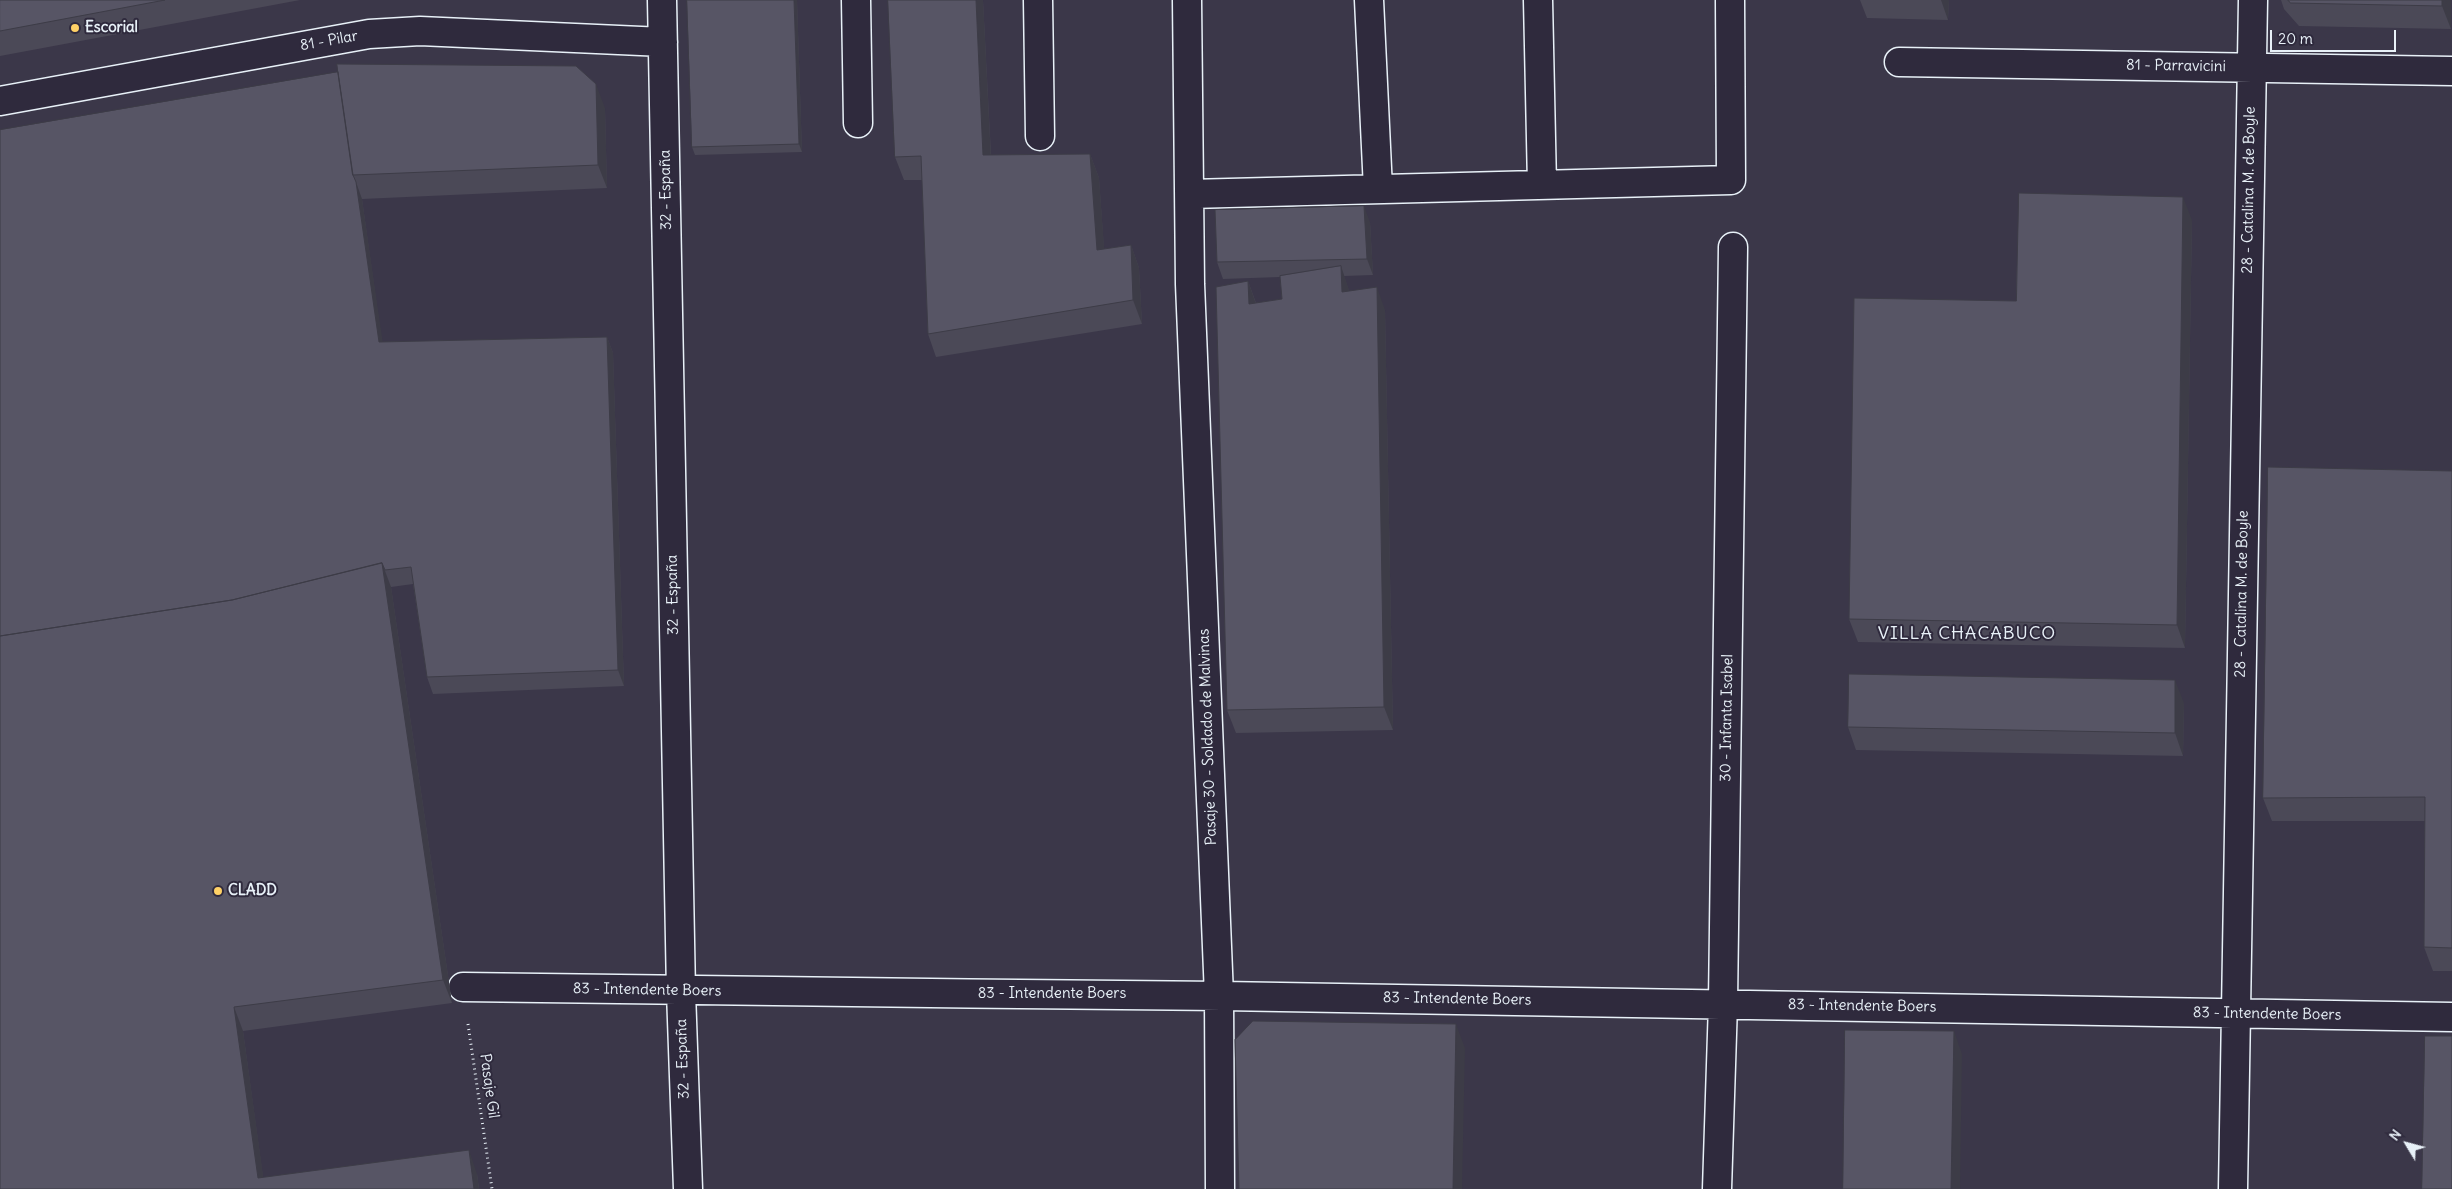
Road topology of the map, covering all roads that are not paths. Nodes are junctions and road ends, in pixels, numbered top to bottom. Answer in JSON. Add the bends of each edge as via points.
{"nodes":[{"id":1,"x":662,"y":0,"type":"edge"},
{"id":2,"x":856,"y":0,"type":"edge"},
{"id":3,"x":1038,"y":0,"type":"edge"},
{"id":4,"x":1187,"y":0,"type":"edge"},
{"id":5,"x":1369,"y":0,"type":"edge"},
{"id":6,"x":1538,"y":0,"type":"edge"},
{"id":7,"x":1730,"y":0,"type":"edge"},
{"id":8,"x":2253,"y":0,"type":"edge"},
{"id":9,"x":663,"y":42,"type":"junction"},
{"id":10,"x":1899,"y":62,"type":"dead end"},
{"id":11,"x":2252,"y":67,"type":"junction"},
{"id":12,"x":2452,"y":70,"type":"edge"},
{"id":13,"x":0,"y":100,"type":"edge"},
{"id":14,"x":858,"y":123,"type":"dead end"},
{"id":15,"x":1040,"y":136,"type":"dead end"},
{"id":16,"x":1542,"y":185,"type":"junction"},
{"id":17,"x":1378,"y":189,"type":"junction"},
{"id":18,"x":1190,"y":194,"type":"junction"},
{"id":19,"x":1733,"y":247,"type":"dead end"},
{"id":20,"x":463,"y":987,"type":"road end"},
{"id":21,"x":681,"y":992,"type":"junction"},
{"id":22,"x":1219,"y":996,"type":"junction"},
{"id":23,"x":1723,"y":1003,"type":"junction"},
{"id":24,"x":2234,"y":1013,"type":"junction"},
{"id":25,"x":2452,"y":1018,"type":"edge"},
{"id":26,"x":688,"y":1189,"type":"edge"},
{"id":27,"x":1220,"y":1189,"type":"edge"},
{"id":28,"x":1717,"y":1189,"type":"edge"},
{"id":29,"x":2233,"y":1189,"type":"edge"}],
"edges":[{"from":1,"to":9,"type":"street","name":"32 - España"},
{"from":2,"to":14,"type":"street"},
{"from":3,"to":15,"type":"street"},
{"from":4,"to":18,"type":"street","name":"Pasaje 30 - Soldado de Malvinas"},
{"from":5,"to":17,"type":"street"},
{"from":6,"to":16,"type":"street"},
{"from":7,"to":16,"type":"street","via":[[1731,180]]},
{"from":8,"to":11,"type":"street","name":"28 - Catalina M. de Boyle"},
{"from":9,"to":13,"type":"street","name":"81 - Pilar","via":[[420,31],[370,34]]},
{"from":9,"to":21,"type":"street","name":"32 - España"},
{"from":10,"to":11,"type":"street","name":"81 - Parravicini"},
{"from":11,"to":12,"type":"street","name":"81 - Parravicini"},
{"from":11,"to":24,"type":"street","name":"28 - Catalina M. de Boyle"},
{"from":16,"to":17,"type":"street"},
{"from":17,"to":18,"type":"street"},
{"from":18,"to":22,"type":"street","name":"Pasaje 30 - Soldado de Malvinas","via":[[1190,284]]},
{"from":19,"to":23,"type":"street","name":"30 - Infanta Isabel"},
{"from":20,"to":21,"type":"street","name":"83 - Intendente Boers"},
{"from":21,"to":22,"type":"street","name":"83 - Intendente Boers"},
{"from":21,"to":26,"type":"street","name":"32 - España"},
{"from":22,"to":23,"type":"street","name":"83 - Intendente Boers"},
{"from":22,"to":27,"type":"street","name":"Pasaje 30 - Soldado de Malvinas"},
{"from":23,"to":24,"type":"street","name":"83 - Intendente Boers"},
{"from":23,"to":28,"type":"street","name":"30 - Infanta Isabel"},
{"from":24,"to":25,"type":"street","name":"83 - Intendente Boers"},
{"from":24,"to":29,"type":"street","name":"28 - Catalina M. de Boyle"}]}
